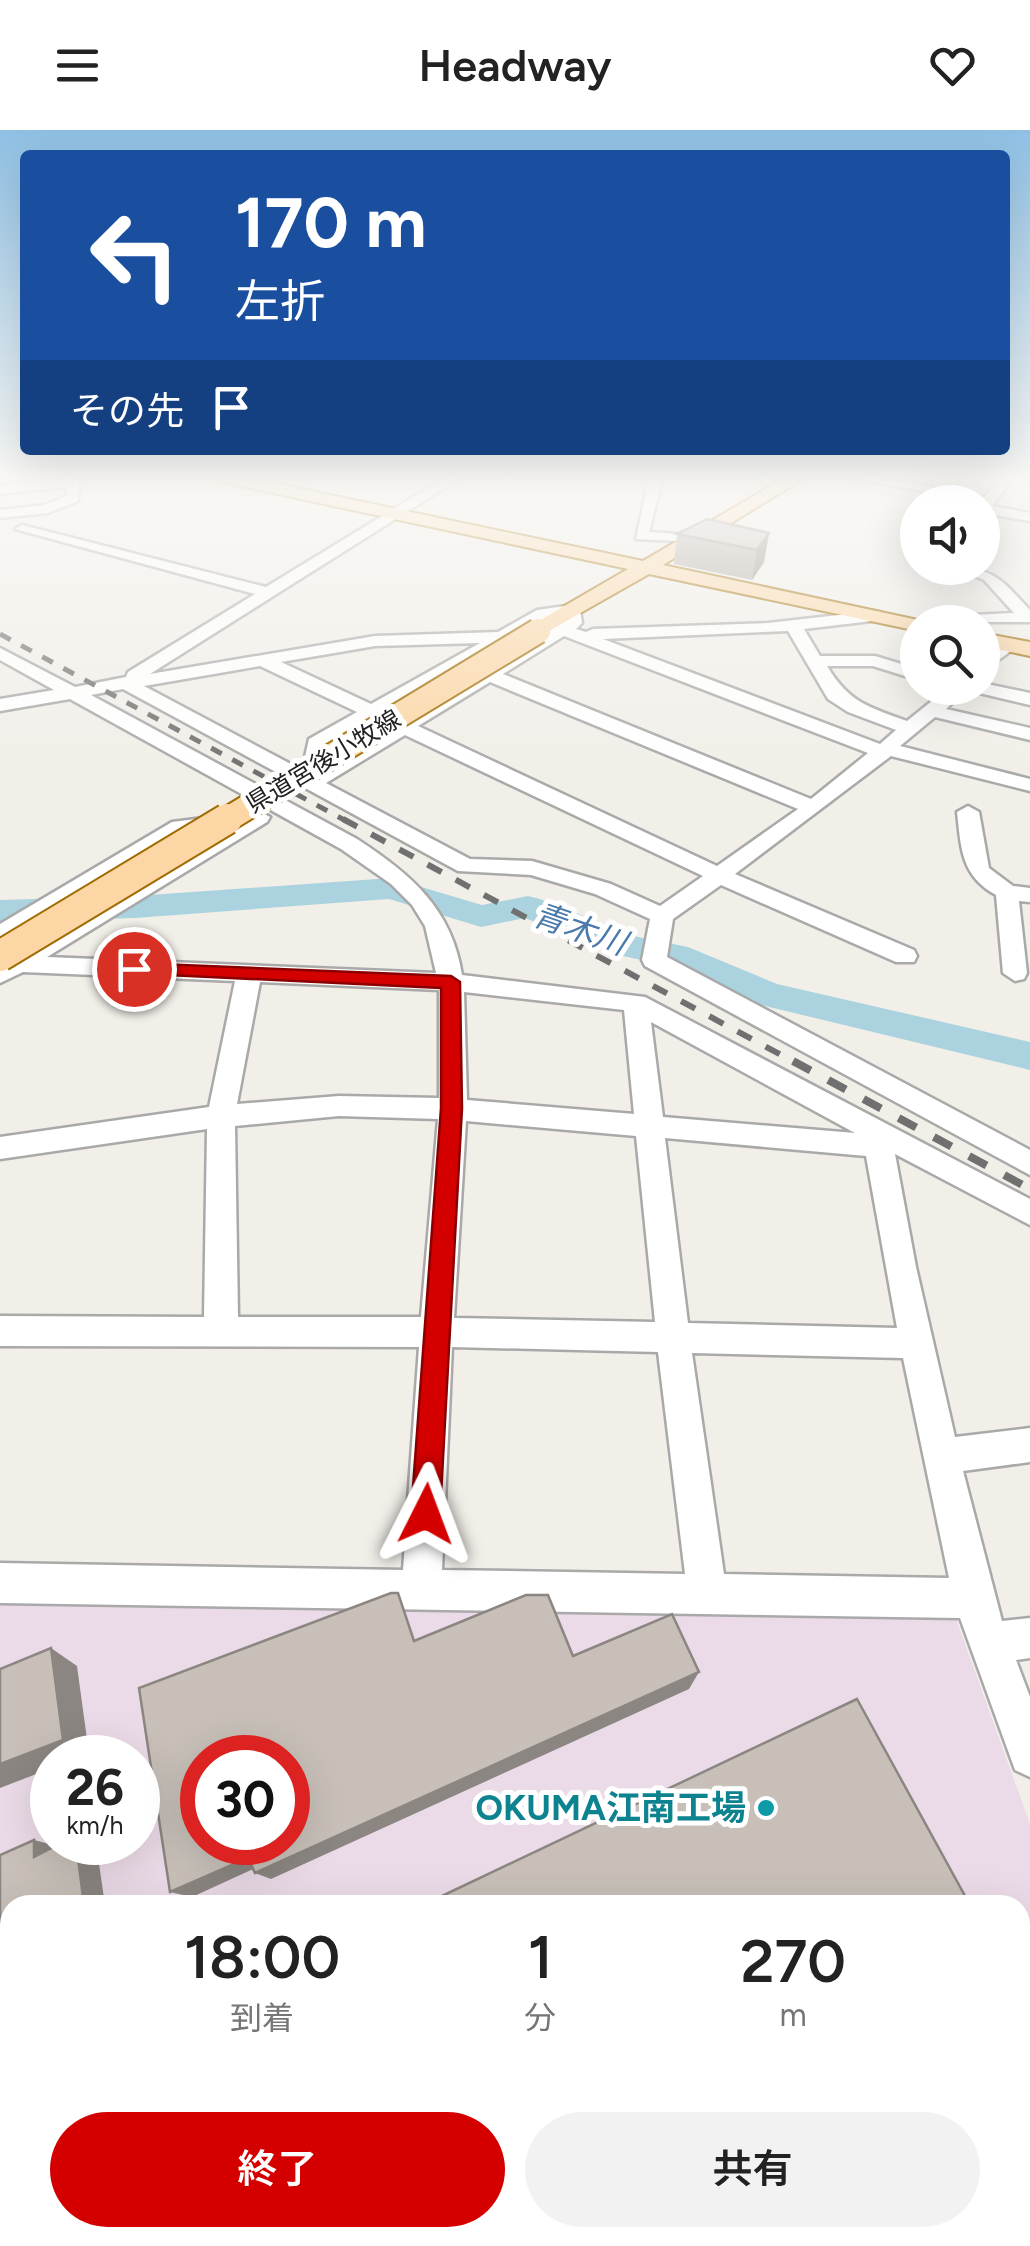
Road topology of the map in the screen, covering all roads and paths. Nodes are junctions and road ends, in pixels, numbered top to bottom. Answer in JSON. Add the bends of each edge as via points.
{"nodes":[{"id":1,"x":204,"y":576,"type":"edge"},
{"id":2,"x":294,"y":576,"type":"edge"},
{"id":3,"x":635,"y":576,"type":"edge"},
{"id":4,"x":688,"y":576,"type":"edge"},
{"id":5,"x":998,"y":585,"type":"edge"},
{"id":6,"x":267,"y":592,"type":"junction"},
{"id":7,"x":874,"y":616,"type":"junction"},
{"id":8,"x":1028,"y":617,"type":"edge"},
{"id":9,"x":1000,"y":619,"type":"edge"},
{"id":10,"x":900,"y":621,"type":"edge"},
{"id":11,"x":793,"y":625,"type":"junction"},
{"id":12,"x":562,"y":626,"type":"junction"},
{"id":13,"x":500,"y":637,"type":"junction"},
{"id":14,"x":0,"y":653,"type":"edge"},
{"id":15,"x":262,"y":660,"type":"junction"},
{"id":16,"x":815,"y":661,"type":"junction"},
{"id":17,"x":900,"y":669,"type":"edge"},
{"id":18,"x":489,"y":675,"type":"junction"},
{"id":19,"x":122,"y":682,"type":"junction"},
{"id":20,"x":73,"y":692,"type":"junction"},
{"id":21,"x":1000,"y":692,"type":"edge"},
{"id":22,"x":1030,"y":698,"type":"edge"},
{"id":23,"x":0,"y":705,"type":"edge"},
{"id":24,"x":939,"y":705,"type":"edge"},
{"id":25,"x":932,"y":711,"type":"junction"},
{"id":26,"x":370,"y":713,"type":"junction"},
{"id":27,"x":911,"y":728,"type":"junction"},
{"id":28,"x":402,"y":729,"type":"junction"},
{"id":29,"x":1030,"y":734,"type":"edge"},
{"id":30,"x":885,"y":751,"type":"junction"},
{"id":31,"x":310,"y":784,"type":"junction"},
{"id":32,"x":1030,"y":785,"type":"edge"},
{"id":33,"x":814,"y":808,"type":"junction"},
{"id":34,"x":267,"y":811,"type":"junction"},
{"id":35,"x":968,"y":812,"type":"dead end"},
{"id":36,"x":720,"y":876,"type":"junction"},
{"id":37,"x":1019,"y":893,"type":"edge"},
{"id":38,"x":662,"y":916,"type":"junction"},
{"id":39,"x":8,"y":929,"type":"edge"},
{"id":40,"x":906,"y":956,"type":"dead end"},
{"id":41,"x":6,"y":965,"type":"edge"},
{"id":42,"x":1015,"y":973,"type":"dead end"},
{"id":43,"x":249,"y":974,"type":"junction"},
{"id":44,"x":451,"y":982,"type":"junction"},
{"id":45,"x":636,"y":1003,"type":"junction"},
{"id":46,"x":452,"y":1108,"type":"junction"},
{"id":47,"x":221,"y":1116,"type":"junction"},
{"id":48,"x":650,"y":1126,"type":"junction"},
{"id":49,"x":883,"y":1140,"type":"junction"},
{"id":50,"x":0,"y":1148,"type":"edge"},
{"id":51,"x":1030,"y":1164,"type":"edge"},
{"id":52,"x":1030,"y":1213,"type":"edge"},
{"id":53,"x":0,"y":1331,"type":"edge"},
{"id":54,"x":221,"y":1332,"type":"junction"},
{"id":55,"x":436,"y":1332,"type":"junction"},
{"id":56,"x":673,"y":1338,"type":"junction"},
{"id":57,"x":916,"y":1343,"type":"junction"},
{"id":58,"x":1030,"y":1445,"type":"edge"},
{"id":59,"x":942,"y":1456,"type":"junction"},
{"id":60,"x":0,"y":1583,"type":"edge"},
{"id":61,"x":421,"y":1587,"type":"junction"},
{"id":62,"x":707,"y":1592,"type":"junction"},
{"id":63,"x":972,"y":1598,"type":"junction"},
{"id":64,"x":1010,"y":1640,"type":"edge"},
{"id":65,"x":1030,"y":1755,"type":"edge"}],
"edges":[{"from":1,"to":6,"type":"street"},
{"from":2,"to":6,"type":"street"},
{"from":3,"to":12,"type":"main road","name":"県道宮後小牧線"},
{"from":4,"to":7,"type":"main road"},
{"from":5,"to":8,"type":"street"},
{"from":6,"to":19,"type":"street"},
{"from":7,"to":10,"type":"main road"},
{"from":7,"to":11,"type":"street"},
{"from":8,"to":9,"type":"street"},
{"from":11,"to":12,"type":"street"},
{"from":11,"to":16,"type":"street"},
{"from":12,"to":13,"type":"street","via":[[543,614]]},
{"from":12,"to":18,"type":"street"},
{"from":12,"to":30,"type":"street"},
{"from":12,"to":41,"type":"main road","name":"県道宮後小牧線","bridge":true},
{"from":13,"to":15,"type":"street","via":[[375,641]]},
{"from":13,"to":26,"type":"street"},
{"from":14,"to":20,"type":"street"},
{"from":15,"to":19,"type":"street"},
{"from":15,"to":26,"type":"street"},
{"from":16,"to":17,"type":"street","via":[[876,662]]},
{"from":16,"to":27,"type":"street","via":[[845,703]]},
{"from":18,"to":28,"type":"street"},
{"from":18,"to":33,"type":"street"},
{"from":19,"to":20,"type":"street"},
{"from":19,"to":31,"type":"street"},
{"from":20,"to":23,"type":"street"},
{"from":20,"to":34,"type":"street"},
{"from":21,"to":22,"type":"street"},
{"from":24,"to":25,"type":"street"},
{"from":25,"to":27,"type":"street"},
{"from":25,"to":29,"type":"street"},
{"from":26,"to":28,"type":"street"},
{"from":26,"to":31,"type":"street","via":[[316,743]]},
{"from":27,"to":30,"type":"street"},
{"from":28,"to":31,"type":"street"},
{"from":28,"to":36,"type":"street"},
{"from":30,"to":32,"type":"street"},
{"from":30,"to":33,"type":"street"},
{"from":31,"to":38,"type":"street","via":[[466,866],[532,868]]},
{"from":33,"to":36,"type":"street"},
{"from":34,"to":39,"type":"street","via":[[180,827]]},
{"from":34,"to":41,"type":"street"},
{"from":34,"to":44,"type":"street","via":[[349,844],[391,871],[438,929]]},
{"from":35,"to":37,"type":"street","via":[[975,866],[984,880]]},
{"from":36,"to":38,"type":"street"},
{"from":36,"to":40,"type":"street"},
{"from":37,"to":42,"type":"street"},
{"from":38,"to":51,"type":"street","via":[[655,954]]},
{"from":41,"to":43,"type":"street"},
{"from":43,"to":44,"type":"street"},
{"from":43,"to":47,"type":"street"},
{"from":44,"to":45,"type":"street"},
{"from":44,"to":46,"type":"street"},
{"from":45,"to":48,"type":"street"},
{"from":45,"to":49,"type":"street"},
{"from":46,"to":47,"type":"street","via":[[340,1106]]},
{"from":46,"to":48,"type":"street"},
{"from":46,"to":55,"type":"street"},
{"from":47,"to":50,"type":"street"},
{"from":47,"to":54,"type":"street"},
{"from":48,"to":49,"type":"street"},
{"from":48,"to":56,"type":"street"},
{"from":49,"to":52,"type":"street"},
{"from":49,"to":57,"type":"street"},
{"from":53,"to":54,"type":"street"},
{"from":54,"to":55,"type":"street"},
{"from":55,"to":56,"type":"street"},
{"from":55,"to":61,"type":"street"},
{"from":56,"to":57,"type":"street"},
{"from":56,"to":62,"type":"street"},
{"from":57,"to":59,"type":"street"},
{"from":58,"to":59,"type":"street"},
{"from":59,"to":63,"type":"street"},
{"from":60,"to":61,"type":"street"},
{"from":61,"to":62,"type":"street"},
{"from":62,"to":63,"type":"street"},
{"from":63,"to":64,"type":"street"},
{"from":64,"to":65,"type":"street"}]}
